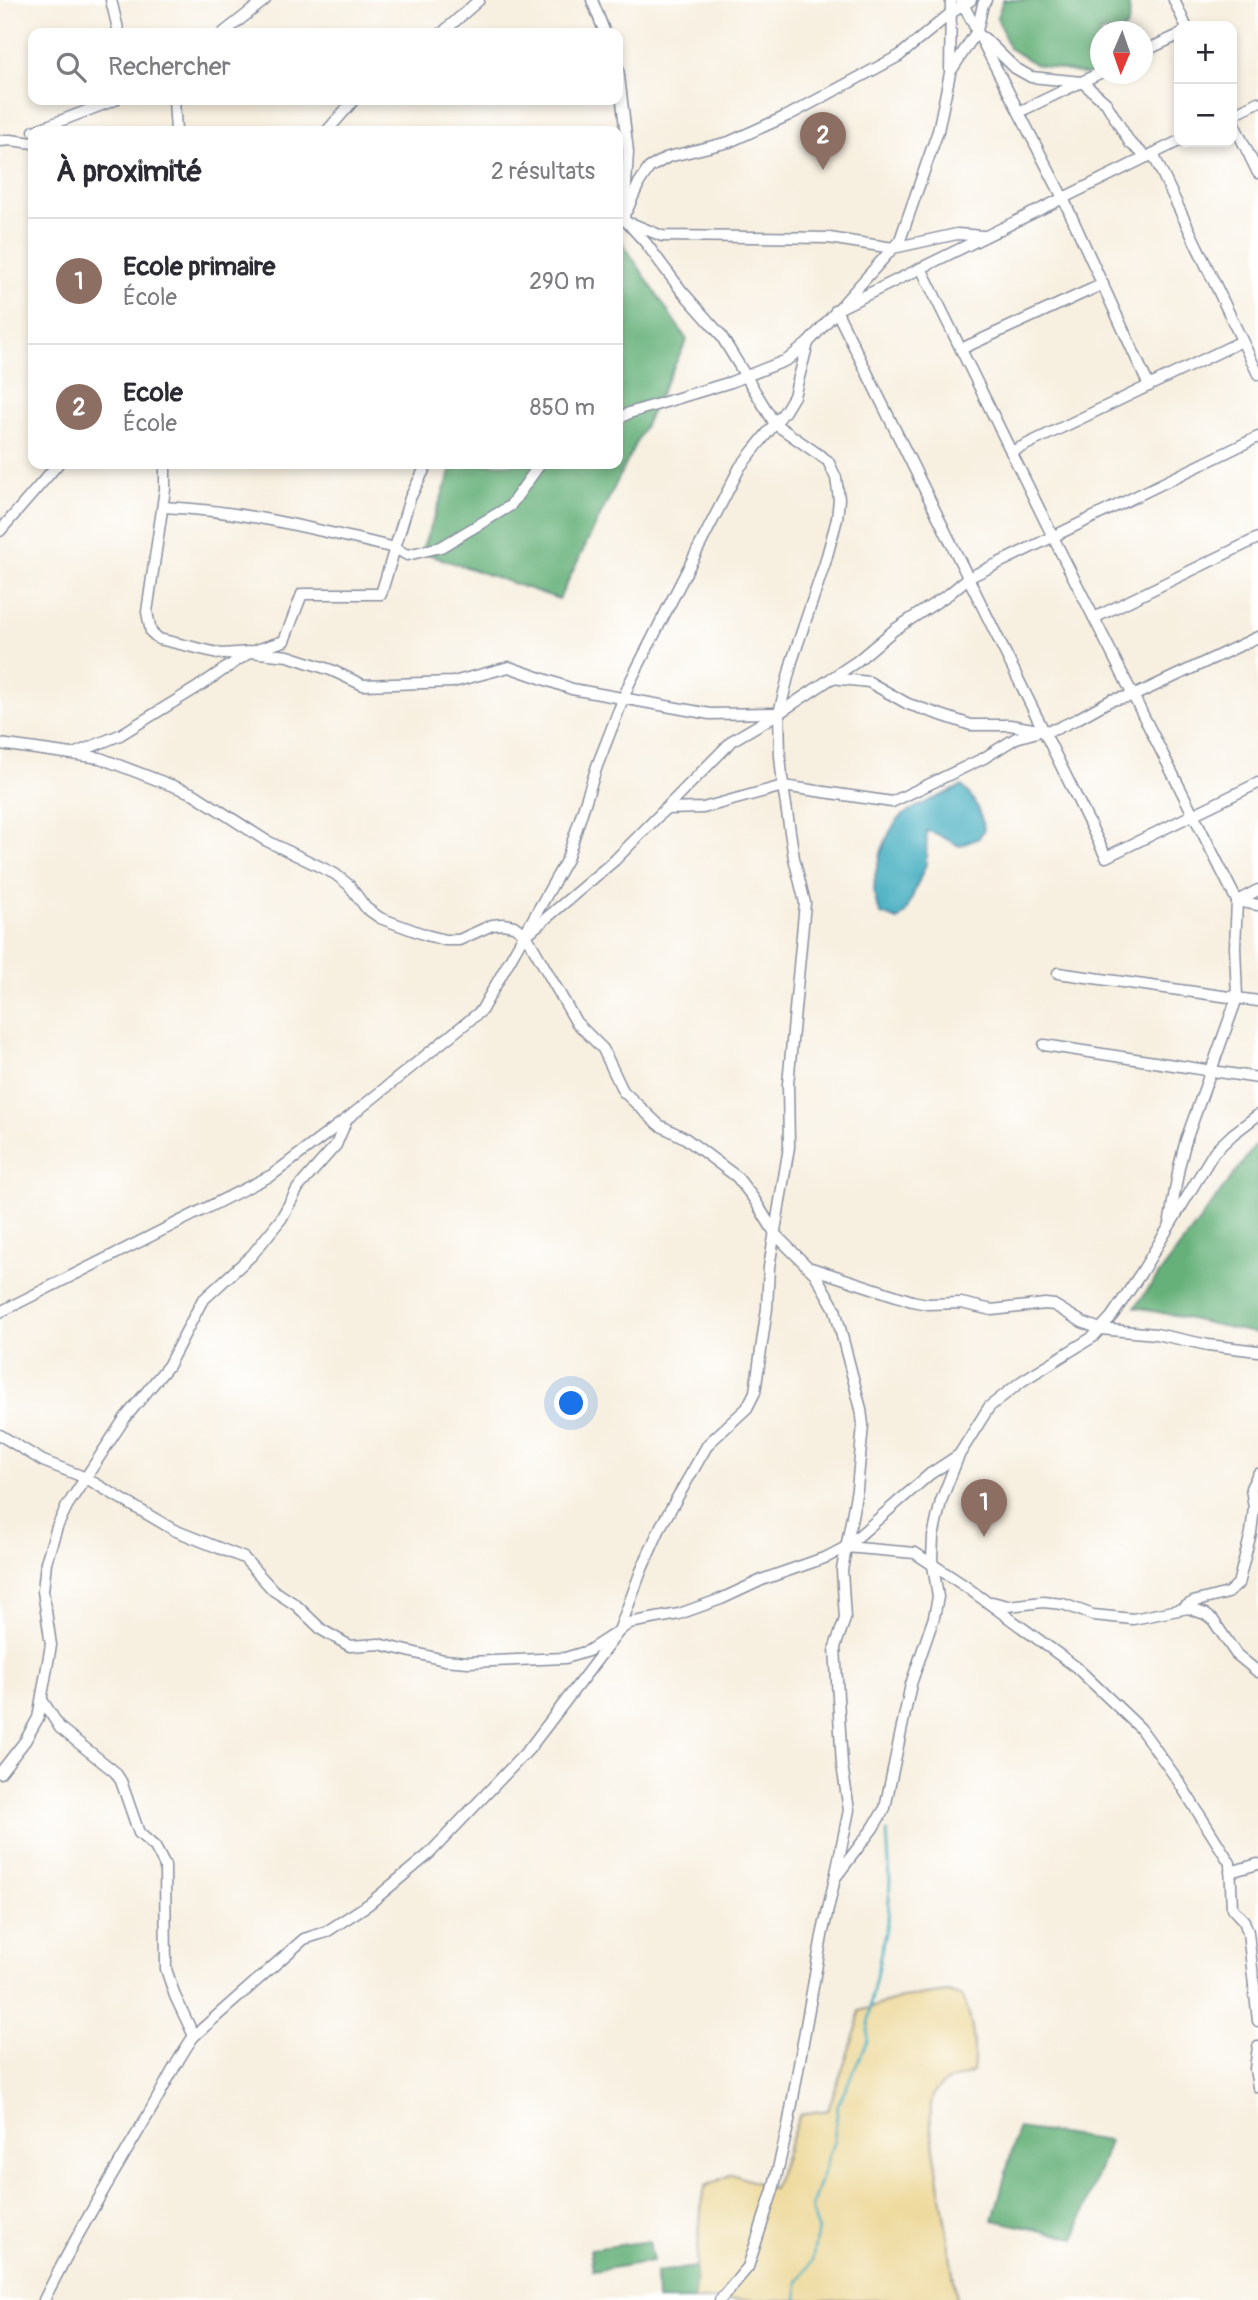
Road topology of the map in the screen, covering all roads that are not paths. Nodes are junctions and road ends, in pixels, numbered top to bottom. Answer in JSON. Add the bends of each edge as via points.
{"nodes":[{"id":1,"x":111,"y":0,"type":"edge"},
{"id":2,"x":265,"y":0,"type":"edge"},
{"id":3,"x":479,"y":0,"type":"edge"},
{"id":4,"x":592,"y":0,"type":"edge"},
{"id":5,"x":951,"y":0,"type":"edge"},
{"id":6,"x":986,"y":0,"type":"edge"},
{"id":7,"x":965,"y":1,"type":"edge"},
{"id":8,"x":1173,"y":2,"type":"edge"},
{"id":9,"x":951,"y":13,"type":"junction"},
{"id":10,"x":1183,"y":21,"type":"edge"},
{"id":11,"x":119,"y":28,"type":"edge"},
{"id":12,"x":229,"y":28,"type":"edge"},
{"id":13,"x":448,"y":28,"type":"edge"},
{"id":14,"x":602,"y":28,"type":"edge"},
{"id":15,"x":977,"y":32,"type":"junction"},
{"id":16,"x":1174,"y":37,"type":"edge"},
{"id":17,"x":1153,"y":47,"type":"edge"},
{"id":18,"x":950,"y":73,"type":"junction"},
{"id":19,"x":1090,"y":78,"type":"edge"},
{"id":20,"x":1082,"y":82,"type":"junction"},
{"id":21,"x":1258,"y":102,"type":"edge"},
{"id":22,"x":101,"y":105,"type":"edge"},
{"id":23,"x":174,"y":105,"type":"edge"},
{"id":24,"x":350,"y":105,"type":"edge"},
{"id":25,"x":622,"y":105,"type":"edge"},
{"id":26,"x":1019,"y":112,"type":"junction"},
{"id":27,"x":1237,"y":115,"type":"edge"},
{"id":28,"x":47,"y":126,"type":"edge"},
{"id":29,"x":176,"y":126,"type":"edge"},
{"id":30,"x":331,"y":126,"type":"edge"},
{"id":31,"x":1237,"y":129,"type":"edge"},
{"id":32,"x":28,"y":133,"type":"edge"},
{"id":33,"x":5,"y":140,"type":"edge"},
{"id":34,"x":28,"y":142,"type":"edge"},
{"id":35,"x":1174,"y":143,"type":"edge"},
{"id":36,"x":1150,"y":155,"type":"junction"},
{"id":37,"x":1258,"y":173,"type":"edge"},
{"id":38,"x":1063,"y":198,"type":"junction"},
{"id":39,"x":623,"y":200,"type":"edge"},
{"id":40,"x":623,"y":215,"type":"edge"},
{"id":41,"x":623,"y":220,"type":"edge"},
{"id":42,"x":623,"y":221,"type":"edge"},
{"id":43,"x":986,"y":236,"type":"junction"},
{"id":44,"x":893,"y":248,"type":"junction"},
{"id":45,"x":921,"y":268,"type":"junction"},
{"id":46,"x":1103,"y":284,"type":"junction"},
{"id":47,"x":836,"y":310,"type":"junction"},
{"id":48,"x":1242,"y":341,"type":"junction"},
{"id":49,"x":808,"y":343,"type":"junction"},
{"id":50,"x":961,"y":349,"type":"junction"},
{"id":51,"x":1258,"y":374,"type":"edge"},
{"id":52,"x":747,"y":376,"type":"junction"},
{"id":53,"x":1149,"y":386,"type":"junction"},
{"id":54,"x":623,"y":416,"type":"edge"},
{"id":55,"x":775,"y":424,"type":"junction"},
{"id":56,"x":1258,"y":437,"type":"edge"},
{"id":57,"x":1011,"y":452,"type":"junction"},
{"id":58,"x":54,"y":469,"type":"edge"},
{"id":59,"x":165,"y":469,"type":"edge"},
{"id":60,"x":424,"y":469,"type":"edge"},
{"id":61,"x":536,"y":469,"type":"edge"},
{"id":62,"x":163,"y":507,"type":"junction"},
{"id":63,"x":0,"y":531,"type":"edge"},
{"id":64,"x":1053,"y":537,"type":"junction"},
{"id":65,"x":1258,"y":538,"type":"edge"},
{"id":66,"x":395,"y":548,"type":"junction"},
{"id":67,"x":968,"y":578,"type":"junction"},
{"id":68,"x":1094,"y":618,"type":"junction"},
{"id":69,"x":1258,"y":637,"type":"edge"},
{"id":70,"x":250,"y":652,"type":"junction"},
{"id":71,"x":832,"y":678,"type":"junction"},
{"id":72,"x":1133,"y":696,"type":"junction"},
{"id":73,"x":623,"y":698,"type":"junction"},
{"id":74,"x":779,"y":713,"type":"junction"},
{"id":75,"x":1044,"y":731,"type":"junction"},
{"id":76,"x":0,"y":744,"type":"edge"},
{"id":77,"x":73,"y":754,"type":"junction"},
{"id":78,"x":1258,"y":783,"type":"edge"},
{"id":79,"x":783,"y":786,"type":"junction"},
{"id":80,"x":665,"y":809,"type":"junction"},
{"id":81,"x":1193,"y":815,"type":"junction"},
{"id":82,"x":1258,"y":890,"type":"edge"},
{"id":83,"x":1237,"y":901,"type":"junction"},
{"id":84,"x":1258,"y":905,"type":"edge"},
{"id":85,"x":526,"y":935,"type":"junction"},
{"id":86,"x":1058,"y":974,"type":"dead end"},
{"id":87,"x":1237,"y":998,"type":"junction"},
{"id":88,"x":1258,"y":1001,"type":"edge"},
{"id":89,"x":1044,"y":1045,"type":"dead end"},
{"id":90,"x":1211,"y":1071,"type":"junction"},
{"id":91,"x":1258,"y":1078,"type":"edge"},
{"id":92,"x":1258,"y":1115,"type":"edge"},
{"id":93,"x":347,"y":1118,"type":"junction"},
{"id":94,"x":1169,"y":1226,"type":"junction"},
{"id":95,"x":776,"y":1235,"type":"junction"},
{"id":96,"x":808,"y":1267,"type":"junction"},
{"id":97,"x":0,"y":1312,"type":"edge"},
{"id":98,"x":1100,"y":1329,"type":"junction"},
{"id":99,"x":1258,"y":1351,"type":"edge"},
{"id":100,"x":0,"y":1435,"type":"edge"},
{"id":101,"x":959,"y":1455,"type":"junction"},
{"id":102,"x":1258,"y":1475,"type":"edge"},
{"id":103,"x":86,"y":1478,"type":"junction"},
{"id":104,"x":846,"y":1547,"type":"junction"},
{"id":105,"x":934,"y":1567,"type":"junction"},
{"id":106,"x":986,"y":1601,"type":"junction"},
{"id":107,"x":1179,"y":1610,"type":"junction"},
{"id":108,"x":619,"y":1631,"type":"junction"},
{"id":109,"x":1258,"y":1672,"type":"edge"},
{"id":110,"x":41,"y":1700,"type":"junction"},
{"id":111,"x":0,"y":1773,"type":"edge"},
{"id":112,"x":1258,"y":1864,"type":"edge"},
{"id":113,"x":1230,"y":1872,"type":"junction"},
{"id":114,"x":835,"y":1878,"type":"junction"},
{"id":115,"x":1258,"y":2021,"type":"edge"},
{"id":116,"x":194,"y":2036,"type":"junction"},
{"id":117,"x":1258,"y":2048,"type":"edge"},
{"id":118,"x":1258,"y":2087,"type":"edge"},
{"id":119,"x":44,"y":2300,"type":"edge"},
{"id":120,"x":720,"y":2300,"type":"edge"}],
"edges":[{"from":1,"to":11,"type":"street"},
{"from":2,"to":12,"type":"street"},
{"from":3,"to":13,"type":"street"},
{"from":4,"to":14,"type":"street"},
{"from":5,"to":9,"type":"street"},
{"from":6,"to":15,"type":"street"},
{"from":7,"to":9,"type":"street"},
{"from":7,"to":15,"type":"street"},
{"from":8,"to":10,"type":"street"},
{"from":9,"to":18,"type":"street"},
{"from":9,"to":40,"type":"street","via":[[899,56],[789,115],[729,142],[668,157],[649,168]]},
{"from":15,"to":18,"type":"street"},
{"from":15,"to":20,"type":"street","via":[[1031,77]]},
{"from":15,"to":26,"type":"street"},
{"from":16,"to":17,"type":"street"},
{"from":18,"to":44,"type":"street","via":[[938,131],[900,240]]},
{"from":19,"to":20,"type":"street"},
{"from":20,"to":26,"type":"street"},
{"from":20,"to":36,"type":"street","via":[[1106,103],[1130,143]]},
{"from":21,"to":27,"type":"street"},
{"from":22,"to":28,"type":"street"},
{"from":23,"to":29,"type":"street"},
{"from":24,"to":30,"type":"street"},
{"from":25,"to":39,"type":"street","via":[[628,152]]},
{"from":26,"to":38,"type":"street"},
{"from":31,"to":37,"type":"street"},
{"from":32,"to":33,"type":"street"},
{"from":33,"to":34,"type":"street"},
{"from":35,"to":36,"type":"street"},
{"from":36,"to":38,"type":"street"},
{"from":36,"to":48,"type":"street"},
{"from":38,"to":43,"type":"street"},
{"from":38,"to":46,"type":"street"},
{"from":41,"to":44,"type":"street","via":[[662,236],[829,238]]},
{"from":42,"to":52,"type":"street","via":[[720,334]]},
{"from":43,"to":44,"type":"street","via":[[957,234]]},
{"from":43,"to":45,"type":"street"},
{"from":44,"to":47,"type":"street"},
{"from":45,"to":47,"type":"street"},
{"from":45,"to":50,"type":"street"},
{"from":46,"to":50,"type":"street"},
{"from":46,"to":53,"type":"street"},
{"from":47,"to":49,"type":"street"},
{"from":47,"to":67,"type":"street"},
{"from":48,"to":51,"type":"street"},
{"from":48,"to":53,"type":"street"},
{"from":49,"to":52,"type":"street","via":[[787,360]]},
{"from":49,"to":55,"type":"street","via":[[794,396]]},
{"from":50,"to":57,"type":"street"},
{"from":52,"to":54,"type":"street"},
{"from":52,"to":55,"type":"street"},
{"from":53,"to":57,"type":"street"},
{"from":55,"to":73,"type":"street","via":[[740,467]]},
{"from":55,"to":74,"type":"street","via":[[828,461],[839,499],[825,563]]},
{"from":56,"to":64,"type":"street"},
{"from":57,"to":64,"type":"street"},
{"from":58,"to":63,"type":"street"},
{"from":59,"to":62,"type":"street"},
{"from":60,"to":66,"type":"street"},
{"from":61,"to":66,"type":"street","via":[[510,506],[441,547],[407,555]]},
{"from":62,"to":66,"type":"street","via":[[287,523]]},
{"from":62,"to":70,"type":"street","via":[[147,612],[151,632],[159,639],[222,654]]},
{"from":64,"to":67,"type":"street"},
{"from":64,"to":68,"type":"street"},
{"from":65,"to":68,"type":"street"},
{"from":66,"to":70,"type":"street","via":[[381,594],[302,594],[284,641]]},
{"from":67,"to":71,"type":"street"},
{"from":67,"to":75,"type":"street"},
{"from":68,"to":72,"type":"street"},
{"from":69,"to":72,"type":"street"},
{"from":70,"to":73,"type":"street","via":[[288,656],[363,685],[453,682],[509,667],[572,689]]},
{"from":70,"to":77,"type":"street","via":[[120,735]]},
{"from":71,"to":74,"type":"street"},
{"from":71,"to":75,"type":"street","via":[[869,682],[908,704],[971,726],[1010,724]]},
{"from":72,"to":75,"type":"street","via":[[1111,700]]},
{"from":72,"to":81,"type":"street"},
{"from":73,"to":74,"type":"street","via":[[710,714]]},
{"from":73,"to":85,"type":"street","via":[[567,859]]},
{"from":74,"to":79,"type":"street"},
{"from":74,"to":80,"type":"street","via":[[733,740]]},
{"from":75,"to":79,"type":"street","via":[[1016,738],[892,802]]},
{"from":75,"to":81,"type":"street","via":[[1106,857]]},
{"from":76,"to":77,"type":"street"},
{"from":77,"to":85,"type":"street","via":[[100,758],[194,794],[265,840],[335,874],[380,918],[445,940],[503,924]]},
{"from":78,"to":81,"type":"street"},
{"from":79,"to":80,"type":"street","via":[[703,808]]},
{"from":79,"to":95,"type":"street","via":[[805,903],[788,1084],[789,1147]]},
{"from":80,"to":85,"type":"street","via":[[615,860]]},
{"from":81,"to":83,"type":"street"},
{"from":82,"to":83,"type":"street"},
{"from":83,"to":84,"type":"street"},
{"from":83,"to":87,"type":"street"},
{"from":85,"to":93,"type":"street","via":[[481,1012]]},
{"from":85,"to":95,"type":"street","via":[[576,1022],[603,1049],[623,1091],[659,1125],[737,1177]]},
{"from":86,"to":87,"type":"street"},
{"from":87,"to":88,"type":"street"},
{"from":87,"to":90,"type":"street"},
{"from":89,"to":90,"type":"street"},
{"from":90,"to":91,"type":"street"},
{"from":90,"to":94,"type":"street","via":[[1179,1167]]},
{"from":92,"to":94,"type":"street","via":[[1214,1152]]},
{"from":93,"to":97,"type":"street","via":[[272,1175]]},
{"from":93,"to":103,"type":"street","via":[[336,1145],[298,1188],[281,1219],[251,1255],[202,1300],[168,1366],[125,1418]]},
{"from":94,"to":98,"type":"street"},
{"from":95,"to":96,"type":"street"},
{"from":95,"to":108,"type":"street","via":[[755,1392],[747,1408],[708,1444],[661,1526]]},
{"from":96,"to":98,"type":"street","via":[[927,1304],[961,1303],[992,1310],[1054,1305]]},
{"from":96,"to":104,"type":"street","via":[[835,1309],[861,1409],[858,1489]]},
{"from":98,"to":99,"type":"street"},
{"from":98,"to":101,"type":"street","via":[[989,1408]]},
{"from":100,"to":103,"type":"street","via":[[43,1461]]},
{"from":101,"to":104,"type":"street","via":[[930,1474]]},
{"from":101,"to":105,"type":"street","via":[[941,1501],[933,1537]]},
{"from":102,"to":107,"type":"street","via":[[1251,1488],[1251,1533],[1238,1584],[1228,1593]]},
{"from":103,"to":108,"type":"street","via":[[174,1530],[244,1558],[273,1590],[322,1630],[350,1646],[379,1644],[468,1662],[565,1658],[588,1651]]},
{"from":103,"to":110,"type":"street","via":[[57,1527],[46,1562],[43,1591],[51,1645]]},
{"from":104,"to":105,"type":"street","via":[[915,1553]]},
{"from":104,"to":108,"type":"street","via":[[711,1603],[629,1623]]},
{"from":104,"to":114,"type":"street","via":[[842,1570],[845,1619],[835,1647],[849,1810]]},
{"from":105,"to":106,"type":"street"},
{"from":105,"to":114,"type":"street","via":[[938,1597],[934,1617],[911,1684],[885,1808]]},
{"from":106,"to":107,"type":"street","via":[[1007,1606],[1063,1604],[1093,1615],[1132,1619]]},
{"from":106,"to":113,"type":"street","via":[[1076,1667],[1140,1728],[1226,1855]]},
{"from":107,"to":109,"type":"street","via":[[1188,1608],[1213,1620],[1237,1654]]},
{"from":108,"to":116,"type":"street","via":[[529,1749],[429,1854],[369,1904],[326,1933],[304,1939]]},
{"from":110,"to":111,"type":"street","via":[[38,1718]]},
{"from":110,"to":116,"type":"street","via":[[60,1728],[115,1772],[139,1833],[155,1847],[165,1866],[166,1969]]},
{"from":112,"to":113,"type":"street"},
{"from":113,"to":115,"type":"street","via":[[1232,1908],[1248,1932]]},
{"from":114,"to":120,"type":"street","via":[[773,2190],[748,2267]]},
{"from":116,"to":119,"type":"street"},
{"from":117,"to":118,"type":"street"}]}
